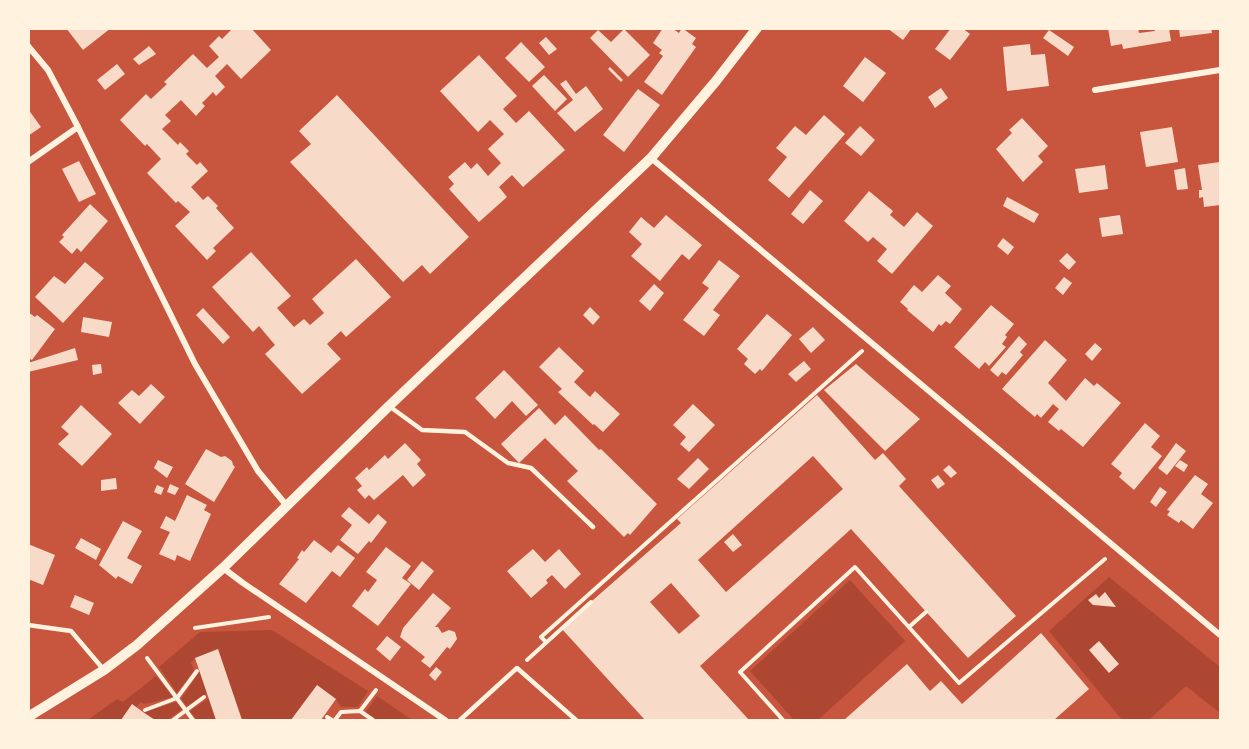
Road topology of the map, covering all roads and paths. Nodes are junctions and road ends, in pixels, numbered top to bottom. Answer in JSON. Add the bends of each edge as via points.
{"nodes":[{"id":1,"x":757,"y":28,"type":"edge"},
{"id":2,"x":28,"y":46,"type":"edge"},
{"id":3,"x":1221,"y":70,"type":"edge"},
{"id":4,"x":1095,"y":90,"type":"dead end"},
{"id":5,"x":78,"y":127,"type":"junction"},
{"id":6,"x":651,"y":158,"type":"junction"},
{"id":7,"x":28,"y":162,"type":"edge"},
{"id":8,"x":872,"y":343,"type":"junction"},
{"id":9,"x":389,"y":406,"type":"junction"},
{"id":10,"x":288,"y":506,"type":"junction"},
{"id":11,"x":593,"y":527,"type":"dead end"},
{"id":12,"x":1105,"y":559,"type":"dead end"},
{"id":13,"x":223,"y":568,"type":"junction"},
{"id":14,"x":591,"y":602,"type":"dead end"},
{"id":15,"x":926,"y":612,"type":"dead end"},
{"id":16,"x":291,"y":614,"type":"junction"},
{"id":17,"x":28,"y":625,"type":"edge"},
{"id":18,"x":909,"y":627,"type":"junction"},
{"id":19,"x":195,"y":628,"type":"dead end"},
{"id":20,"x":1221,"y":634,"type":"edge"},
{"id":21,"x":546,"y":642,"type":"junction"},
{"id":22,"x":137,"y":645,"type":"junction"},
{"id":23,"x":517,"y":668,"type":"junction"},
{"id":24,"x":104,"y":670,"type":"junction"},
{"id":25,"x":197,"y":671,"type":"dead end"},
{"id":26,"x":384,"y":679,"type":"junction"},
{"id":27,"x":204,"y":697,"type":"dead end"},
{"id":28,"x":177,"y":698,"type":"junction"},
{"id":29,"x":145,"y":710,"type":"dead end"},
{"id":30,"x":186,"y":710,"type":"junction"},
{"id":31,"x":360,"y":711,"type":"junction"},
{"id":32,"x":28,"y":717,"type":"edge"},
{"id":33,"x":327,"y":717,"type":"dead end"},
{"id":34,"x":173,"y":720,"type":"edge"},
{"id":35,"x":193,"y":720,"type":"edge"},
{"id":36,"x":334,"y":720,"type":"edge"},
{"id":37,"x":373,"y":720,"type":"edge"},
{"id":38,"x":445,"y":720,"type":"edge"},
{"id":39,"x":460,"y":720,"type":"edge"},
{"id":40,"x":576,"y":720,"type":"edge"},
{"id":41,"x":783,"y":720,"type":"edge"}],
"edges":[{"from":1,"to":6,"type":"street"},
{"from":2,"to":5,"type":"street","via":[[48,70]]},
{"from":3,"to":4,"type":"street"},
{"from":5,"to":7,"type":"street"},
{"from":5,"to":10,"type":"street","via":[[195,364],[258,471]]},
{"from":6,"to":8,"type":"street"},
{"from":6,"to":9,"type":"street"},
{"from":8,"to":20,"type":"street"},
{"from":8,"to":21,"type":"path","via":[[541,637]]},
{"from":9,"to":10,"type":"street"},
{"from":9,"to":11,"type":"lane","via":[[422,430],[465,432],[508,463],[531,468]]},
{"from":10,"to":13,"type":"street"},
{"from":12,"to":18,"type":"path","via":[[959,683]]},
{"from":13,"to":16,"type":"street"},
{"from":13,"to":22,"type":"street"},
{"from":14,"to":21,"type":"path"},
{"from":15,"to":18,"type":"path"},
{"from":16,"to":19,"type":"path"},
{"from":16,"to":26,"type":"street"},
{"from":17,"to":24,"type":"lane","via":[[71,631]]},
{"from":18,"to":41,"type":"path","via":[[855,567],[740,672]]},
{"from":21,"to":23,"type":"path"},
{"from":22,"to":24,"type":"street"},
{"from":22,"to":28,"type":"path"},
{"from":23,"to":39,"type":"lane"},
{"from":23,"to":40,"type":"lane"},
{"from":24,"to":32,"type":"street"},
{"from":25,"to":28,"type":"path"},
{"from":26,"to":31,"type":"path"},
{"from":26,"to":38,"type":"street"},
{"from":27,"to":30,"type":"path"},
{"from":28,"to":29,"type":"path"},
{"from":28,"to":30,"type":"path"},
{"from":30,"to":34,"type":"path"},
{"from":30,"to":35,"type":"path"},
{"from":31,"to":36,"type":"path","via":[[341,712]]},
{"from":31,"to":37,"type":"path"},
{"from":33,"to":36,"type":"path"}]}
